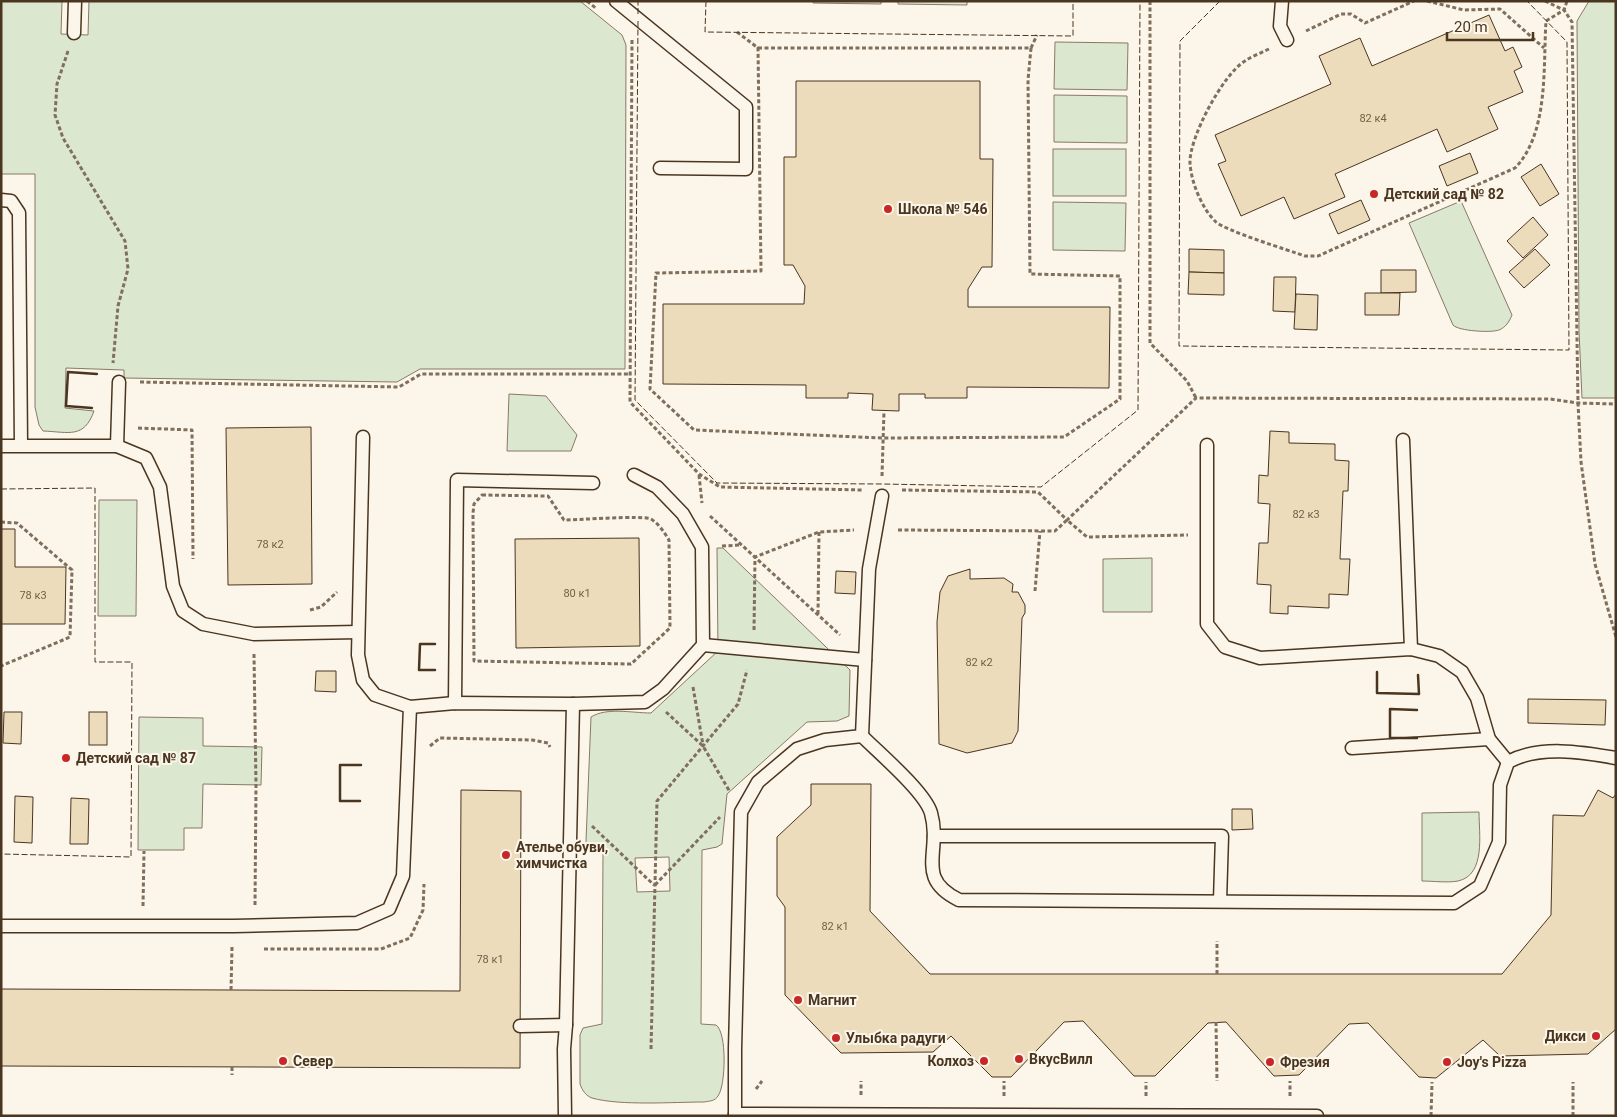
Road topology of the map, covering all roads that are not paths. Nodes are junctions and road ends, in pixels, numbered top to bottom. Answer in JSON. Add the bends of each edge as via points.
{"nodes":[{"id":1,"x":75,"y":1,"type":"edge"},
{"id":2,"x":616,"y":1,"type":"edge"},
{"id":3,"x":1282,"y":1,"type":"edge"},
{"id":4,"x":74,"y":33,"type":"road end"},
{"id":5,"x":1287,"y":40,"type":"road end"},
{"id":6,"x":660,"y":168,"type":"dead end"},
{"id":7,"x":1,"y":200,"type":"edge"},
{"id":8,"x":119,"y":382,"type":"road end"},
{"id":9,"x":363,"y":437,"type":"dead end"},
{"id":10,"x":1403,"y":440,"type":"dead end"},
{"id":11,"x":21,"y":445,"type":"junction"},
{"id":12,"x":1207,"y":445,"type":"dead end"},
{"id":13,"x":1,"y":446,"type":"edge"},
{"id":14,"x":117,"y":446,"type":"junction"},
{"id":15,"x":634,"y":475,"type":"dead end"},
{"id":16,"x":593,"y":483,"type":"dead end"},
{"id":17,"x":879,"y":490,"type":"road end"},
{"id":18,"x":358,"y":632,"type":"junction"},
{"id":19,"x":704,"y":645,"type":"junction"},
{"id":20,"x":1411,"y":649,"type":"junction"},
{"id":21,"x":865,"y":660,"type":"junction"},
{"id":22,"x":455,"y":703,"type":"junction"},
{"id":23,"x":573,"y":704,"type":"junction"},
{"id":24,"x":410,"y":707,"type":"junction"},
{"id":25,"x":862,"y":736,"type":"junction"},
{"id":26,"x":1489,"y":739,"type":"junction"},
{"id":27,"x":1352,"y":748,"type":"dead end"},
{"id":28,"x":1616,"y":758,"type":"edge"},
{"id":29,"x":1508,"y":762,"type":"junction"},
{"id":30,"x":934,"y":836,"type":"junction"},
{"id":31,"x":1220,"y":901,"type":"junction"},
{"id":32,"x":1,"y":926,"type":"edge"},
{"id":33,"x":566,"y":1025,"type":"junction"},
{"id":34,"x":520,"y":1026,"type":"dead end"},
{"id":35,"x":735,"y":1115,"type":"edge"},
{"id":36,"x":565,"y":1116,"type":"edge"},
{"id":37,"x":1317,"y":1116,"type":"edge"}],
"edges":[{"from":1,"to":4,"type":"lane"},
{"from":2,"to":6,"type":"lane","via":[[746,107],[746,169]]},
{"from":3,"to":5,"type":"lane","via":[[1280,26]]},
{"from":7,"to":11,"type":"lane","via":[[11,202],[20,212]]},
{"from":8,"to":14,"type":"lane"},
{"from":9,"to":18,"type":"lane"},
{"from":10,"to":20,"type":"lane"},
{"from":11,"to":13,"type":"lane"},
{"from":11,"to":14,"type":"lane"},
{"from":12,"to":20,"type":"lane","via":[[1207,624],[1226,647],[1260,658]]},
{"from":14,"to":18,"type":"lane","via":[[146,458],[160,487],[174,586],[183,610],[203,624],[254,634]]},
{"from":15,"to":19,"type":"lane","via":[[657,488],[683,514],[702,546]]},
{"from":16,"to":22,"type":"lane","via":[[457,480]]},
{"from":17,"to":21,"type":"lane","via":[[877,530],[869,569]]},
{"from":18,"to":24,"type":"lane","via":[[363,680],[375,695]]},
{"from":19,"to":21,"type":"lane"},
{"from":19,"to":23,"type":"lane","via":[[645,702]]},
{"from":20,"to":26,"type":"lane","via":[[1439,656],[1462,672],[1477,698]]},
{"from":21,"to":25,"type":"lane"},
{"from":22,"to":23,"type":"lane"},
{"from":22,"to":24,"type":"lane"},
{"from":23,"to":33,"type":"lane"},
{"from":24,"to":32,"type":"lane","via":[[402,876],[389,909],[357,923]]},
{"from":25,"to":30,"type":"lane","via":[[918,792],[931,812]]},
{"from":25,"to":35,"type":"lane","via":[[826,740],[797,749],[758,782],[741,812]]},
{"from":26,"to":27,"type":"lane"},
{"from":26,"to":29,"type":"lane"},
{"from":28,"to":29,"type":"lane","via":[[1581,752],[1523,754]]},
{"from":29,"to":31,"type":"lane","via":[[1500,785],[1499,842],[1480,886],[1454,903]]},
{"from":30,"to":31,"type":"lane","via":[[934,880],[944,893],[959,900]]},
{"from":30,"to":31,"type":"lane","via":[[1222,836]]},
{"from":33,"to":34,"type":"lane"},
{"from":33,"to":36,"type":"lane"},
{"from":35,"to":37,"type":"lane"}]}
